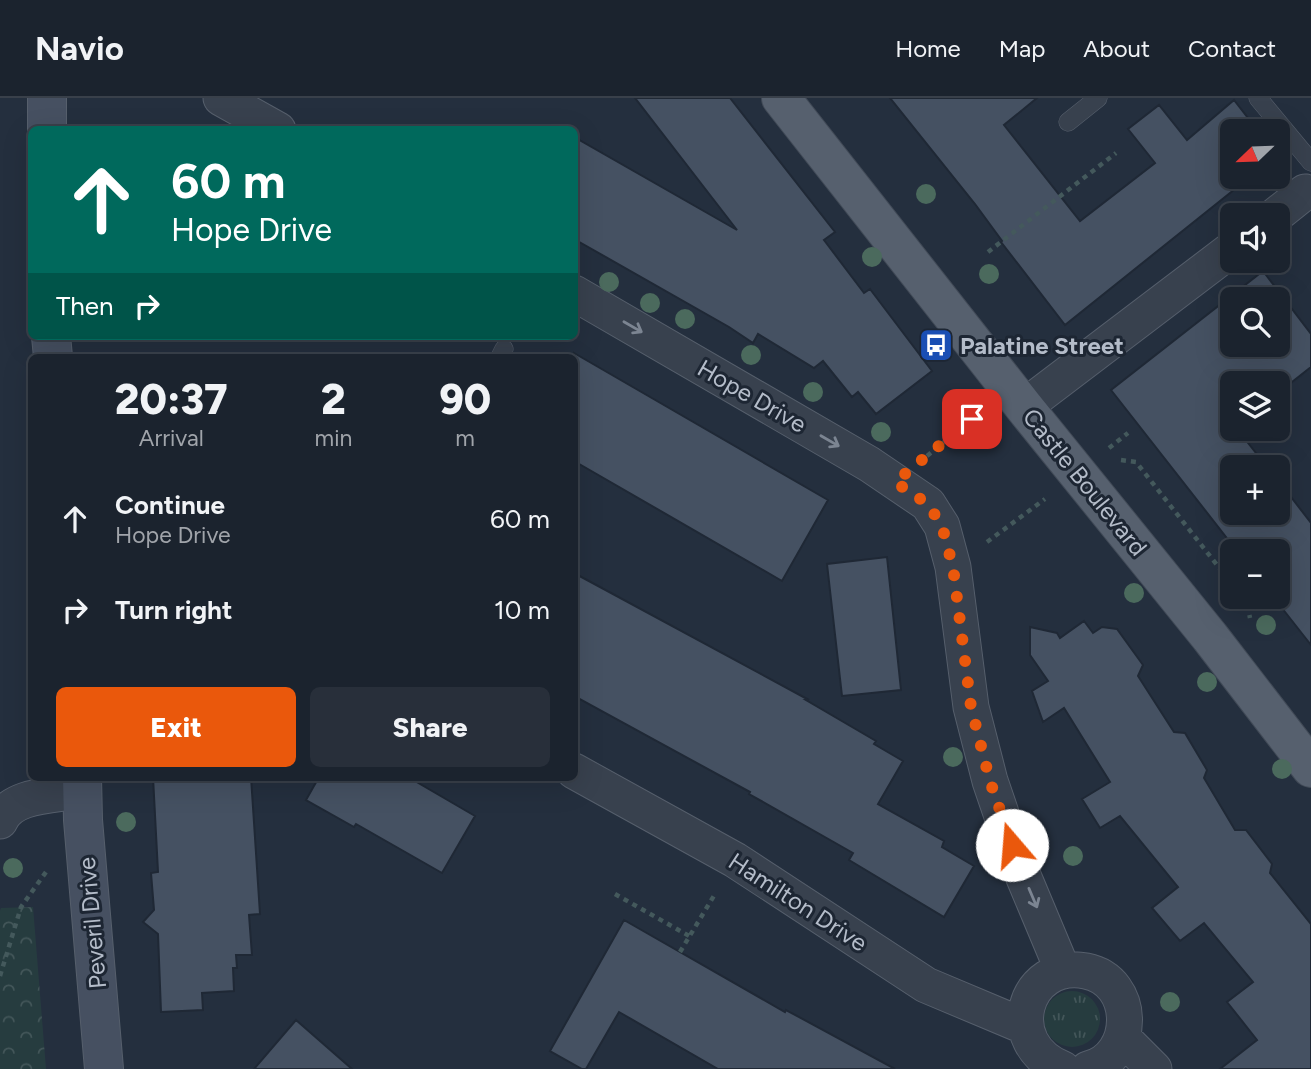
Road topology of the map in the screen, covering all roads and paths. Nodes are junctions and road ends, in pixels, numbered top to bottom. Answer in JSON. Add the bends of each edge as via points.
{"nodes":[{"id":1,"x":47,"y":98,"type":"edge"},
{"id":2,"x":221,"y":98,"type":"edge"},
{"id":3,"x":780,"y":98,"type":"edge"},
{"id":4,"x":1098,"y":98,"type":"edge"},
{"id":5,"x":1258,"y":98,"type":"edge"},
{"id":6,"x":1068,"y":121,"type":"dead end"},
{"id":7,"x":47,"y":126,"type":"edge"},
{"id":8,"x":271,"y":126,"type":"edge"},
{"id":9,"x":1116,"y":153,"type":"dead end"},
{"id":10,"x":1309,"y":180,"type":"edge"},
{"id":11,"x":1287,"y":203,"type":"edge"},
{"id":12,"x":988,"y":252,"type":"dead end"},
{"id":13,"x":1220,"y":258,"type":"edge"},
{"id":14,"x":578,"y":295,"type":"edge"},
{"id":15,"x":1024,"y":407,"type":"junction"},
{"id":16,"x":972,"y":419,"type":"dead end"},
{"id":17,"x":1136,"y":462,"type":"dead end"},
{"id":18,"x":895,"y":482,"type":"junction"},
{"id":19,"x":1038,"y":504,"type":"dead end"},
{"id":20,"x":953,"y":567,"type":"junction"},
{"id":21,"x":1220,"y":569,"type":"edge"},
{"id":22,"x":1311,"y":768,"type":"edge"},
{"id":23,"x":578,"y":773,"type":"edge"},
{"id":24,"x":83,"y":796,"type":"edge"},
{"id":25,"x":0,"y":821,"type":"edge"},
{"id":26,"x":615,"y":894,"type":"dead end"},
{"id":27,"x":704,"y":915,"type":"dead end"},
{"id":28,"x":691,"y":937,"type":"junction"},
{"id":29,"x":680,"y":952,"type":"dead end"},
{"id":30,"x":1063,"y":971,"type":"junction"},
{"id":31,"x":0,"y":976,"type":"edge"},
{"id":32,"x":1026,"y":1027,"type":"junction"},
{"id":33,"x":1123,"y":1038,"type":"junction"},
{"id":34,"x":104,"y":1069,"type":"edge"},
{"id":35,"x":1063,"y":1069,"type":"edge"},
{"id":36,"x":1088,"y":1069,"type":"edge"},
{"id":37,"x":1154,"y":1069,"type":"edge"}],
"edges":[{"from":1,"to":7,"type":"street"},
{"from":2,"to":8,"type":"street"},
{"from":3,"to":15,"type":"main road","name":"Castle Boulevard"},
{"from":4,"to":6,"type":"lane"},
{"from":5,"to":10,"type":"lane"},
{"from":9,"to":12,"type":"path"},
{"from":10,"to":11,"type":"street"},
{"from":13,"to":15,"type":"street"},
{"from":14,"to":18,"type":"street","name":"Hope Drive","one_way":true},
{"from":15,"to":22,"type":"main road","name":"Castle Boulevard"},
{"from":16,"to":18,"type":"path"},
{"from":17,"to":21,"type":"path"},
{"from":18,"to":20,"type":"street","name":"Hope Drive","via":[[928,504],[942,526]]},
{"from":19,"to":20,"type":"path"},
{"from":20,"to":30,"type":"street","one_way":true,"via":[[971,707],[984,757],[1019,866]]},
{"from":23,"to":32,"type":"street","name":"Hamilton Drive","via":[[735,860],[926,985]]},
{"from":24,"to":25,"type":"street","via":[[32,797],[3,814]]},
{"from":24,"to":31,"type":"path","via":[[21,907]]},
{"from":24,"to":34,"type":"street","name":"Peveril Drive"},
{"from":26,"to":28,"type":"path"},
{"from":27,"to":28,"type":"path"},
{"from":28,"to":29,"type":"path"},
{"from":30,"to":32,"type":"street","via":[[1038,986],[1030,998]]},
{"from":30,"to":33,"type":"street","via":[[1086,971],[1112,986],[1126,1012]]},
{"from":32,"to":35,"type":"street","via":[[1038,1054]]},
{"from":33,"to":36,"type":"street","via":[[1105,1061]]},
{"from":33,"to":37,"type":"street"}]}
